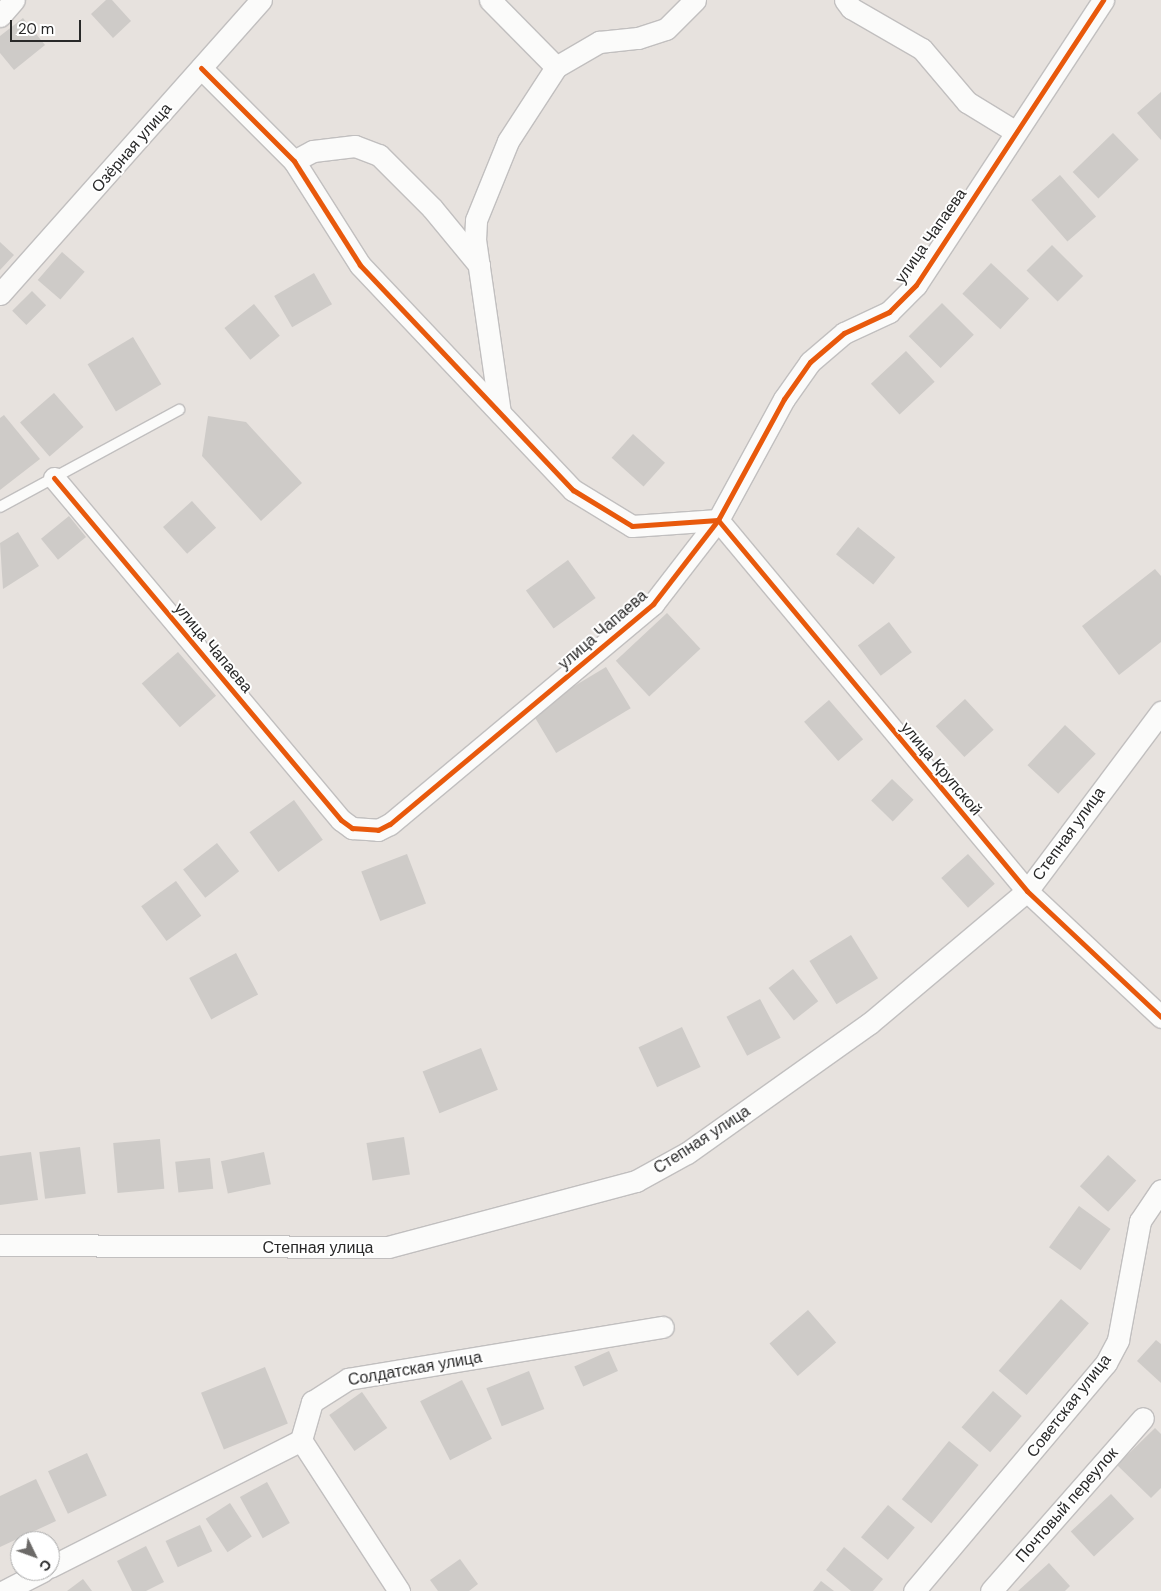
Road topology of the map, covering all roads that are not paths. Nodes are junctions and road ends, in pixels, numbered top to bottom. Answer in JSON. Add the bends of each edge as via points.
{"nodes":[{"id":1,"x":14,"y":0,"type":"edge"},
{"id":2,"x":261,"y":0,"type":"edge"},
{"id":3,"x":490,"y":0,"type":"edge"},
{"id":4,"x":695,"y":0,"type":"edge"},
{"id":5,"x":845,"y":0,"type":"edge"},
{"id":6,"x":1103,"y":0,"type":"edge"},
{"id":7,"x":0,"y":16,"type":"edge"},
{"id":8,"x":556,"y":67,"type":"junction"},
{"id":9,"x":201,"y":68,"type":"junction"},
{"id":10,"x":1016,"y":132,"type":"junction"},
{"id":11,"x":294,"y":161,"type":"junction"},
{"id":12,"x":479,"y":265,"type":"junction"},
{"id":13,"x":0,"y":294,"type":"edge"},
{"id":14,"x":179,"y":410,"type":"dead end"},
{"id":15,"x":500,"y":413,"type":"junction"},
{"id":16,"x":54,"y":478,"type":"junction"},
{"id":17,"x":0,"y":507,"type":"edge"},
{"id":18,"x":718,"y":520,"type":"junction"},
{"id":19,"x":1161,"y":712,"type":"edge"},
{"id":20,"x":1027,"y":891,"type":"junction"},
{"id":21,"x":1161,"y":1018,"type":"edge"},
{"id":22,"x":1161,"y":1190,"type":"edge"},
{"id":23,"x":0,"y":1244,"type":"edge"},
{"id":24,"x":663,"y":1327,"type":"dead end"},
{"id":25,"x":1143,"y":1418,"type":"dead end"},
{"id":26,"x":301,"y":1440,"type":"junction"},
{"id":27,"x":60,"y":1563,"type":"edge"},
{"id":28,"x":24,"y":1581,"type":"edge"},
{"id":29,"x":4,"y":1591,"type":"edge"},
{"id":30,"x":398,"y":1591,"type":"edge"},
{"id":31,"x":914,"y":1591,"type":"edge"},
{"id":32,"x":991,"y":1591,"type":"edge"}],
"edges":[{"from":1,"to":7,"type":"street"},
{"from":2,"to":9,"type":"street","name":"Озёрная улица"},
{"from":3,"to":8,"type":"street"},
{"from":4,"to":8,"type":"street","via":[[666,29],[638,38],[599,42]]},
{"from":5,"to":10,"type":"street","via":[[851,8],[922,49],[967,102]]},
{"from":6,"to":10,"type":"street","name":"улица Чапаева"},
{"from":8,"to":12,"type":"street","via":[[508,141],[476,220]]},
{"from":9,"to":11,"type":"street"},
{"from":9,"to":13,"type":"street","name":"Озёрная улица"},
{"from":10,"to":18,"type":"street","name":"улица Чапаева","via":[[916,285],[889,312],[844,333],[810,362],[784,399]]},
{"from":11,"to":12,"type":"street","via":[[313,151],[355,146],[379,155],[419,194]]},
{"from":11,"to":15,"type":"street","via":[[360,265]]},
{"from":12,"to":15,"type":"street"},
{"from":14,"to":16,"type":"lane"},
{"from":15,"to":18,"type":"street","via":[[573,490],[632,526]]},
{"from":16,"to":17,"type":"lane"},
{"from":16,"to":18,"type":"street","name":"улица Чапаева","via":[[341,820],[365,831],[390,824],[654,604]]},
{"from":18,"to":20,"type":"street","name":"улица Крупской"},
{"from":19,"to":20,"type":"street","name":"Степная улица"},
{"from":20,"to":21,"type":"street","name":"улица Крупской"},
{"from":20,"to":23,"type":"street","name":"Степная улица","via":[[870,1023],[687,1153],[636,1181],[388,1247]]},
{"from":22,"to":31,"type":"street","name":"Советская улица","via":[[1140,1221],[1118,1340],[1106,1363]]},
{"from":24,"to":26,"type":"street","name":"Солдатская улица","via":[[348,1379],[312,1402]]},
{"from":25,"to":32,"type":"street","name":"Почтовый переулок"},
{"from":26,"to":27,"type":"street"},
{"from":26,"to":30,"type":"street"},
{"from":28,"to":29,"type":"street"}]}
